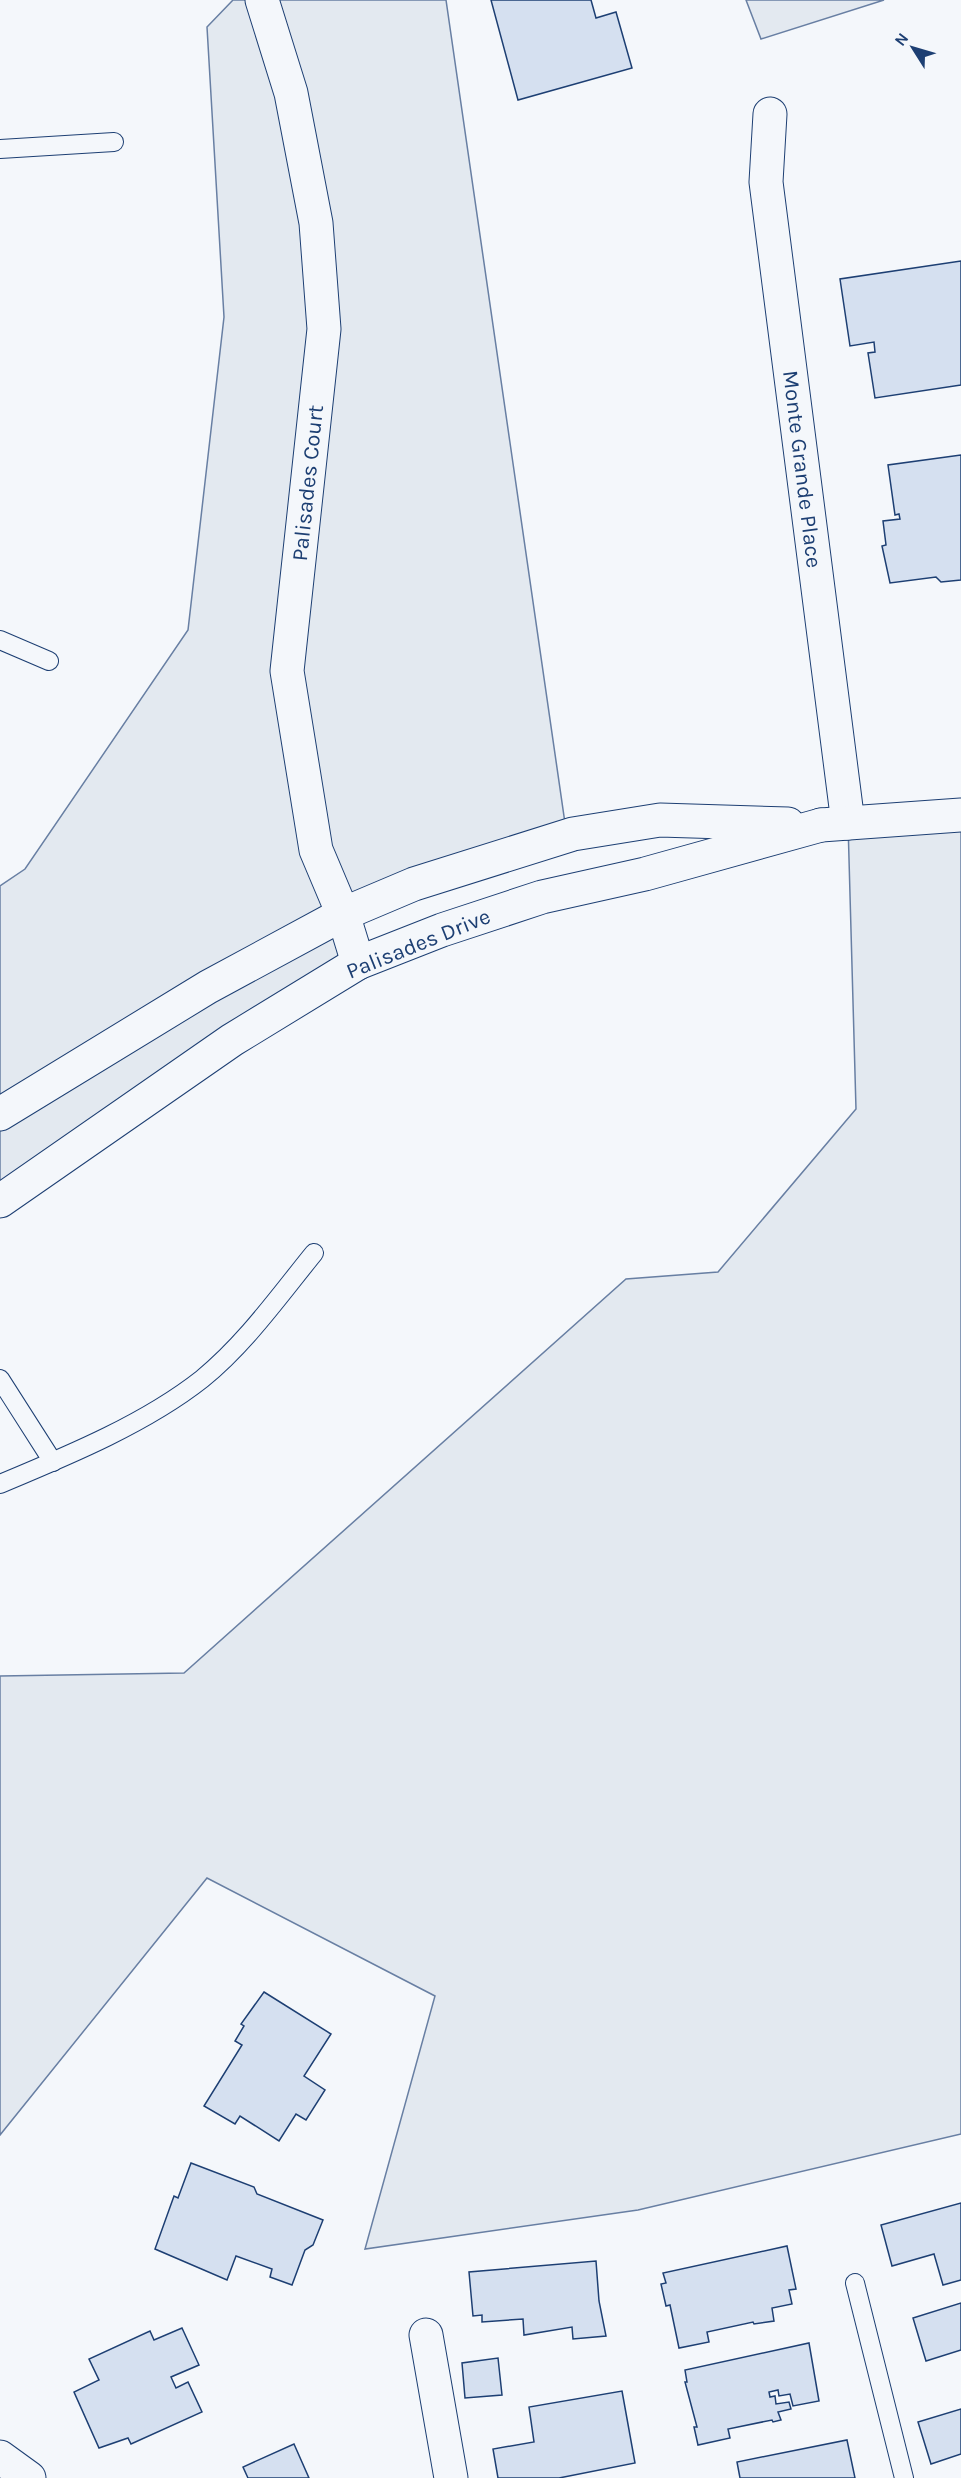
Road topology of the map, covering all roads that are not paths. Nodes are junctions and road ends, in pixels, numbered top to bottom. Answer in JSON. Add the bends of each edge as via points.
{"nodes":[{"id":1,"x":262,"y":0,"type":"edge"},
{"id":2,"x":770,"y":114,"type":"dead end"},
{"id":3,"x":114,"y":142,"type":"dead end"},
{"id":4,"x":0,"y":149,"type":"edge"},
{"id":5,"x":0,"y":640,"type":"edge"},
{"id":6,"x":49,"y":661,"type":"dead end"},
{"id":7,"x":961,"y":815,"type":"edge"},
{"id":8,"x":834,"y":824,"type":"junction"},
{"id":9,"x":343,"y":914,"type":"junction"},
{"id":10,"x":358,"y":963,"type":"junction"},
{"id":11,"x":0,"y":1114,"type":"edge"},
{"id":12,"x":0,"y":1202,"type":"edge"},
{"id":13,"x":314,"y":1253,"type":"dead end"},
{"id":14,"x":0,"y":1379,"type":"edge"},
{"id":15,"x":53,"y":1462,"type":"junction"},
{"id":16,"x":0,"y":1484,"type":"edge"},
{"id":17,"x":855,"y":2283,"type":"dead end"},
{"id":18,"x":426,"y":2335,"type":"dead end"},
{"id":19,"x":0,"y":2457,"type":"edge"},
{"id":20,"x":29,"y":2478,"type":"edge"},
{"id":21,"x":451,"y":2478,"type":"edge"},
{"id":22,"x":904,"y":2478,"type":"edge"}],
"edges":[{"from":1,"to":9,"type":"street","name":"Palisades Court","via":[[291,93],[313,211],[324,329],[287,671],[316,850]]},
{"from":2,"to":8,"type":"street","name":"Monte Grande Place","via":[[766,182]]},
{"from":3,"to":4,"type":"lane"},
{"from":5,"to":6,"type":"lane"},
{"from":7,"to":8,"type":"street","name":"Palisades Drive"},
{"from":8,"to":9,"type":"street","name":"Palisades Drive","via":[[660,820],[573,834],[414,884]]},
{"from":8,"to":10,"type":"street","name":"Palisades Drive","via":[[542,897]]},
{"from":9,"to":10,"type":"street","name":"Palisades Court"},
{"from":9,"to":11,"type":"street","name":"Palisades Drive","via":[[208,987]]},
{"from":10,"to":12,"type":"street","name":"Palisades Drive","via":[[232,1040]]},
{"from":13,"to":15,"type":"lane","via":[[246,1337],[201,1379],[140,1419]]},
{"from":14,"to":15,"type":"lane"},
{"from":15,"to":16,"type":"lane"},
{"from":17,"to":22,"type":"lane"},
{"from":18,"to":21,"type":"street"},
{"from":19,"to":20,"type":"street"}]}
